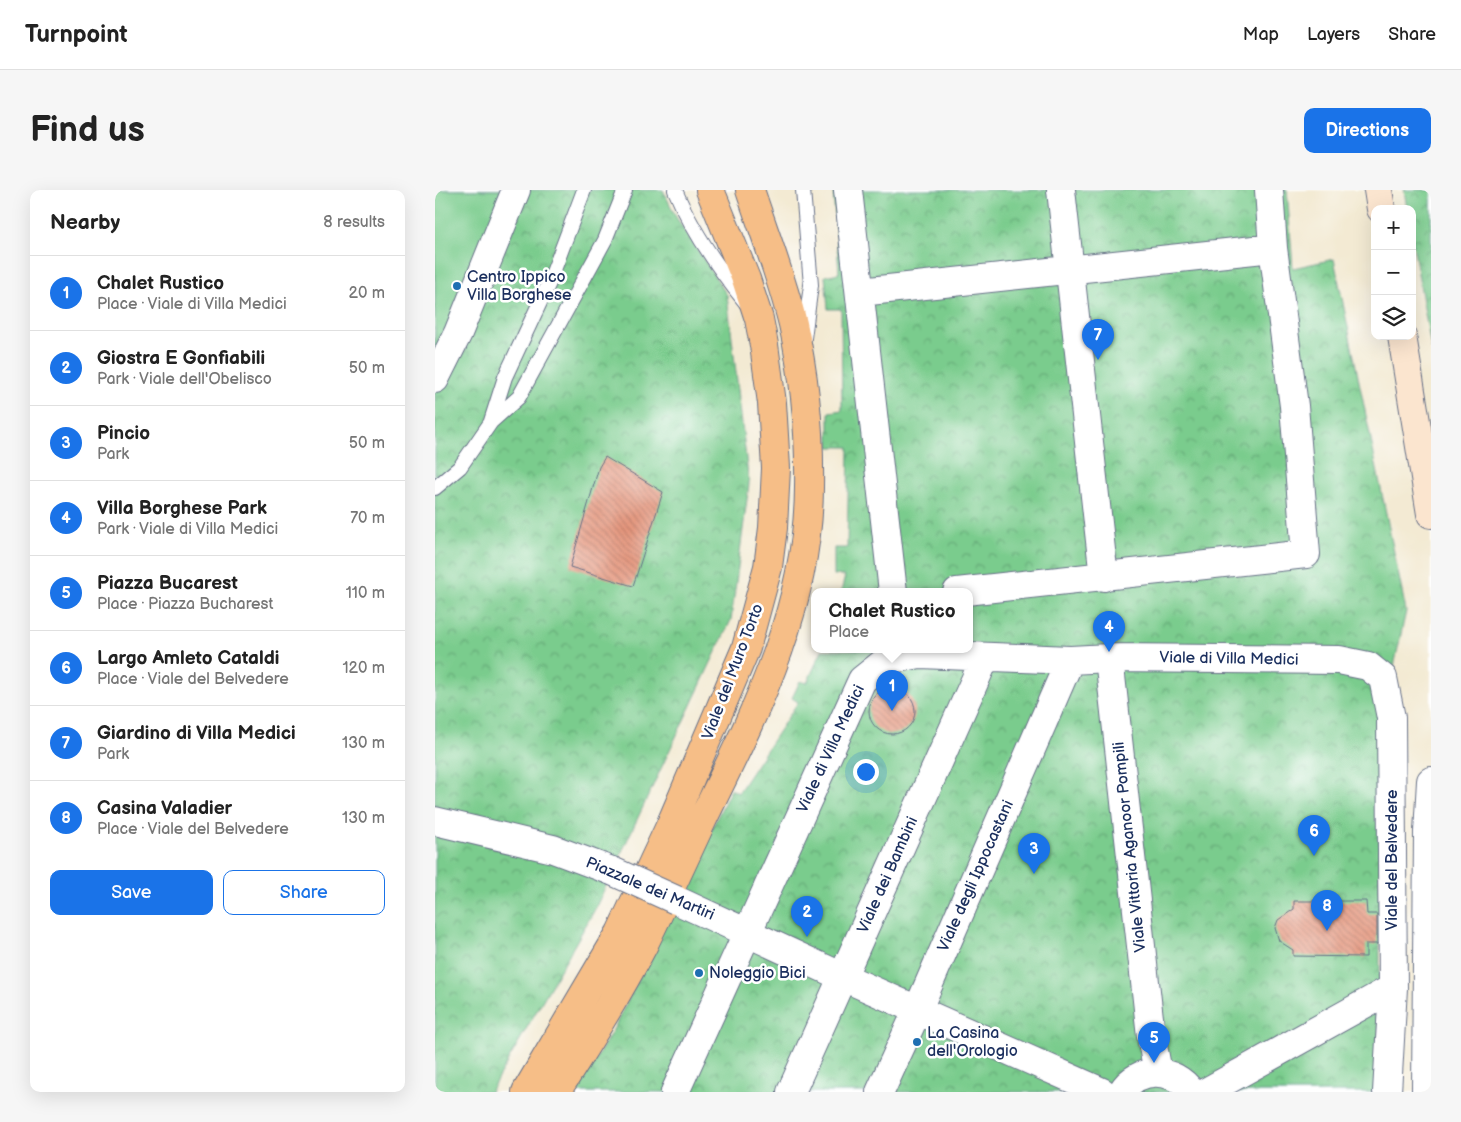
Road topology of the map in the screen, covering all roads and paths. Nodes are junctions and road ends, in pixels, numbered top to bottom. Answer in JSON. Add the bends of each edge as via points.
{"nodes":[{"id":1,"x":516,"y":190,"type":"edge"},
{"id":2,"x":583,"y":190,"type":"edge"},
{"id":3,"x":625,"y":190,"type":"edge"},
{"id":4,"x":675,"y":190,"type":"edge"},
{"id":5,"x":710,"y":190,"type":"edge"},
{"id":6,"x":750,"y":190,"type":"edge"},
{"id":7,"x":803,"y":190,"type":"edge"},
{"id":8,"x":848,"y":190,"type":"edge"},
{"id":9,"x":1061,"y":190,"type":"edge"},
{"id":10,"x":1269,"y":190,"type":"edge"},
{"id":11,"x":1378,"y":190,"type":"edge"},
{"id":12,"x":1380,"y":205,"type":"edge"},
{"id":13,"x":1273,"y":248,"type":"junction"},
{"id":14,"x":1069,"y":269,"type":"junction"},
{"id":15,"x":860,"y":292,"type":"junction"},
{"id":16,"x":759,"y":319,"type":"junction"},
{"id":17,"x":1403,"y":340,"type":"edge"},
{"id":18,"x":800,"y":361,"type":"junction"},
{"id":19,"x":435,"y":379,"type":"edge"},
{"id":20,"x":491,"y":422,"type":"junction"},
{"id":21,"x":435,"y":488,"type":"edge"},
{"id":22,"x":1431,"y":514,"type":"edge"},
{"id":23,"x":1104,"y":577,"type":"junction"},
{"id":24,"x":893,"y":588,"type":"edge"},
{"id":25,"x":973,"y":590,"type":"edge"},
{"id":26,"x":985,"y":658,"type":"junction"},
{"id":27,"x":1109,"y":658,"type":"junction"},
{"id":28,"x":1071,"y":660,"type":"junction"},
{"id":29,"x":1339,"y":660,"type":"joint"},
{"id":30,"x":1431,"y":781,"type":"edge"},
{"id":31,"x":435,"y":821,"type":"edge"},
{"id":32,"x":747,"y":931,"type":"junction"},
{"id":33,"x":843,"y":977,"type":"junction"},
{"id":34,"x":1393,"y":988,"type":"junction"},
{"id":35,"x":918,"y":1009,"type":"junction"},
{"id":36,"x":1158,"y":1072,"type":"junction"},
{"id":37,"x":1215,"y":1087,"type":"edge"},
{"id":38,"x":1092,"y":1088,"type":"edge"},
{"id":39,"x":526,"y":1092,"type":"edge"},
{"id":40,"x":556,"y":1092,"type":"edge"},
{"id":41,"x":675,"y":1092,"type":"edge"},
{"id":42,"x":791,"y":1092,"type":"edge"},
{"id":43,"x":880,"y":1092,"type":"edge"},
{"id":44,"x":1122,"y":1092,"type":"edge"},
{"id":45,"x":1191,"y":1092,"type":"edge"},
{"id":46,"x":1387,"y":1092,"type":"edge"},
{"id":47,"x":1426,"y":1092,"type":"edge"}],
"edges":[{"from":1,"to":19,"type":"street","via":[[458,333]]},
{"from":2,"to":20,"type":"lane","via":[[549,283],[505,377]]},
{"from":3,"to":20,"type":"lane","via":[[605,240],[519,397]]},
{"from":4,"to":16,"type":"lane","via":[[715,262]]},
{"from":5,"to":16,"type":"main road","name":"Viale del Muro Torto"},
{"from":6,"to":18,"type":"main road","name":"Viale del Muro Torto","via":[[787,304]]},
{"from":7,"to":18,"type":"lane","via":[[811,285]]},
{"from":8,"to":15,"type":"street"},
{"from":9,"to":14,"type":"street"},
{"from":10,"to":13,"type":"street"},
{"from":11,"to":12,"type":"street"},
{"from":13,"to":14,"type":"street"},
{"from":13,"to":23,"type":"street","via":[[1294,406],[1306,554]]},
{"from":14,"to":15,"type":"street"},
{"from":14,"to":23,"type":"street"},
{"from":15,"to":24,"type":"street"},
{"from":16,"to":39,"type":"main road","name":"Viale del Muro Torto","via":[[772,404],[776,468],[772,544],[755,621],[701,756],[620,933]]},
{"from":17,"to":22,"type":"street"},
{"from":18,"to":40,"type":"main road","name":"Viale del Muro Torto","via":[[808,434],[809,491],[801,574],[789,623],[766,685],[643,946]]},
{"from":20,"to":21,"type":"lane","via":[[460,467]]},
{"from":23,"to":25,"type":"street"},
{"from":26,"to":28,"type":"street","name":"Viale di Villa Medici"},
{"from":26,"to":32,"type":"street","name":"Viale di Villa Medici","via":[[920,654],[887,660],[862,680]]},
{"from":26,"to":33,"type":"street","name":"Viale dei Bambini"},
{"from":27,"to":28,"type":"street","name":"Viale di Villa Medici"},
{"from":27,"to":29,"type":"street","name":"Viale di Villa Medici"},
{"from":27,"to":36,"type":"street","name":"Viale Vittoria Aganoor Pompili","via":[[1151,1036]]},
{"from":28,"to":35,"type":"street","name":"Viale degli Ippocastani"},
{"from":29,"to":34,"type":"street","name":"Viale del Belvedere","via":[[1368,666],[1383,678],[1387,689],[1391,718]]},
{"from":30,"to":47,"type":"street"},
{"from":31,"to":32,"type":"street","name":"Piazzale dei Martiri","bridge":true,"via":[[553,849],[613,871]]},
{"from":32,"to":33,"type":"street","name":"Piazzale dei Martiri"},
{"from":32,"to":41,"type":"street","name":"Viale di Villa Medici"},
{"from":33,"to":35,"type":"street","name":"Piazzale dei Martiri"},
{"from":33,"to":42,"type":"street","name":"Viale dei Bambini"},
{"from":34,"to":37,"type":"street"},
{"from":34,"to":46,"type":"street","name":"Viale del Belvedere"},
{"from":35,"to":38,"type":"street","name":"Piazzale dei Martiri"},
{"from":35,"to":43,"type":"street","name":"Viale degli Ippocastani"},
{"from":36,"to":44,"type":"street","via":[[1141,1075],[1127,1084]]},
{"from":36,"to":45,"type":"street","via":[[1173,1075]]}]}
